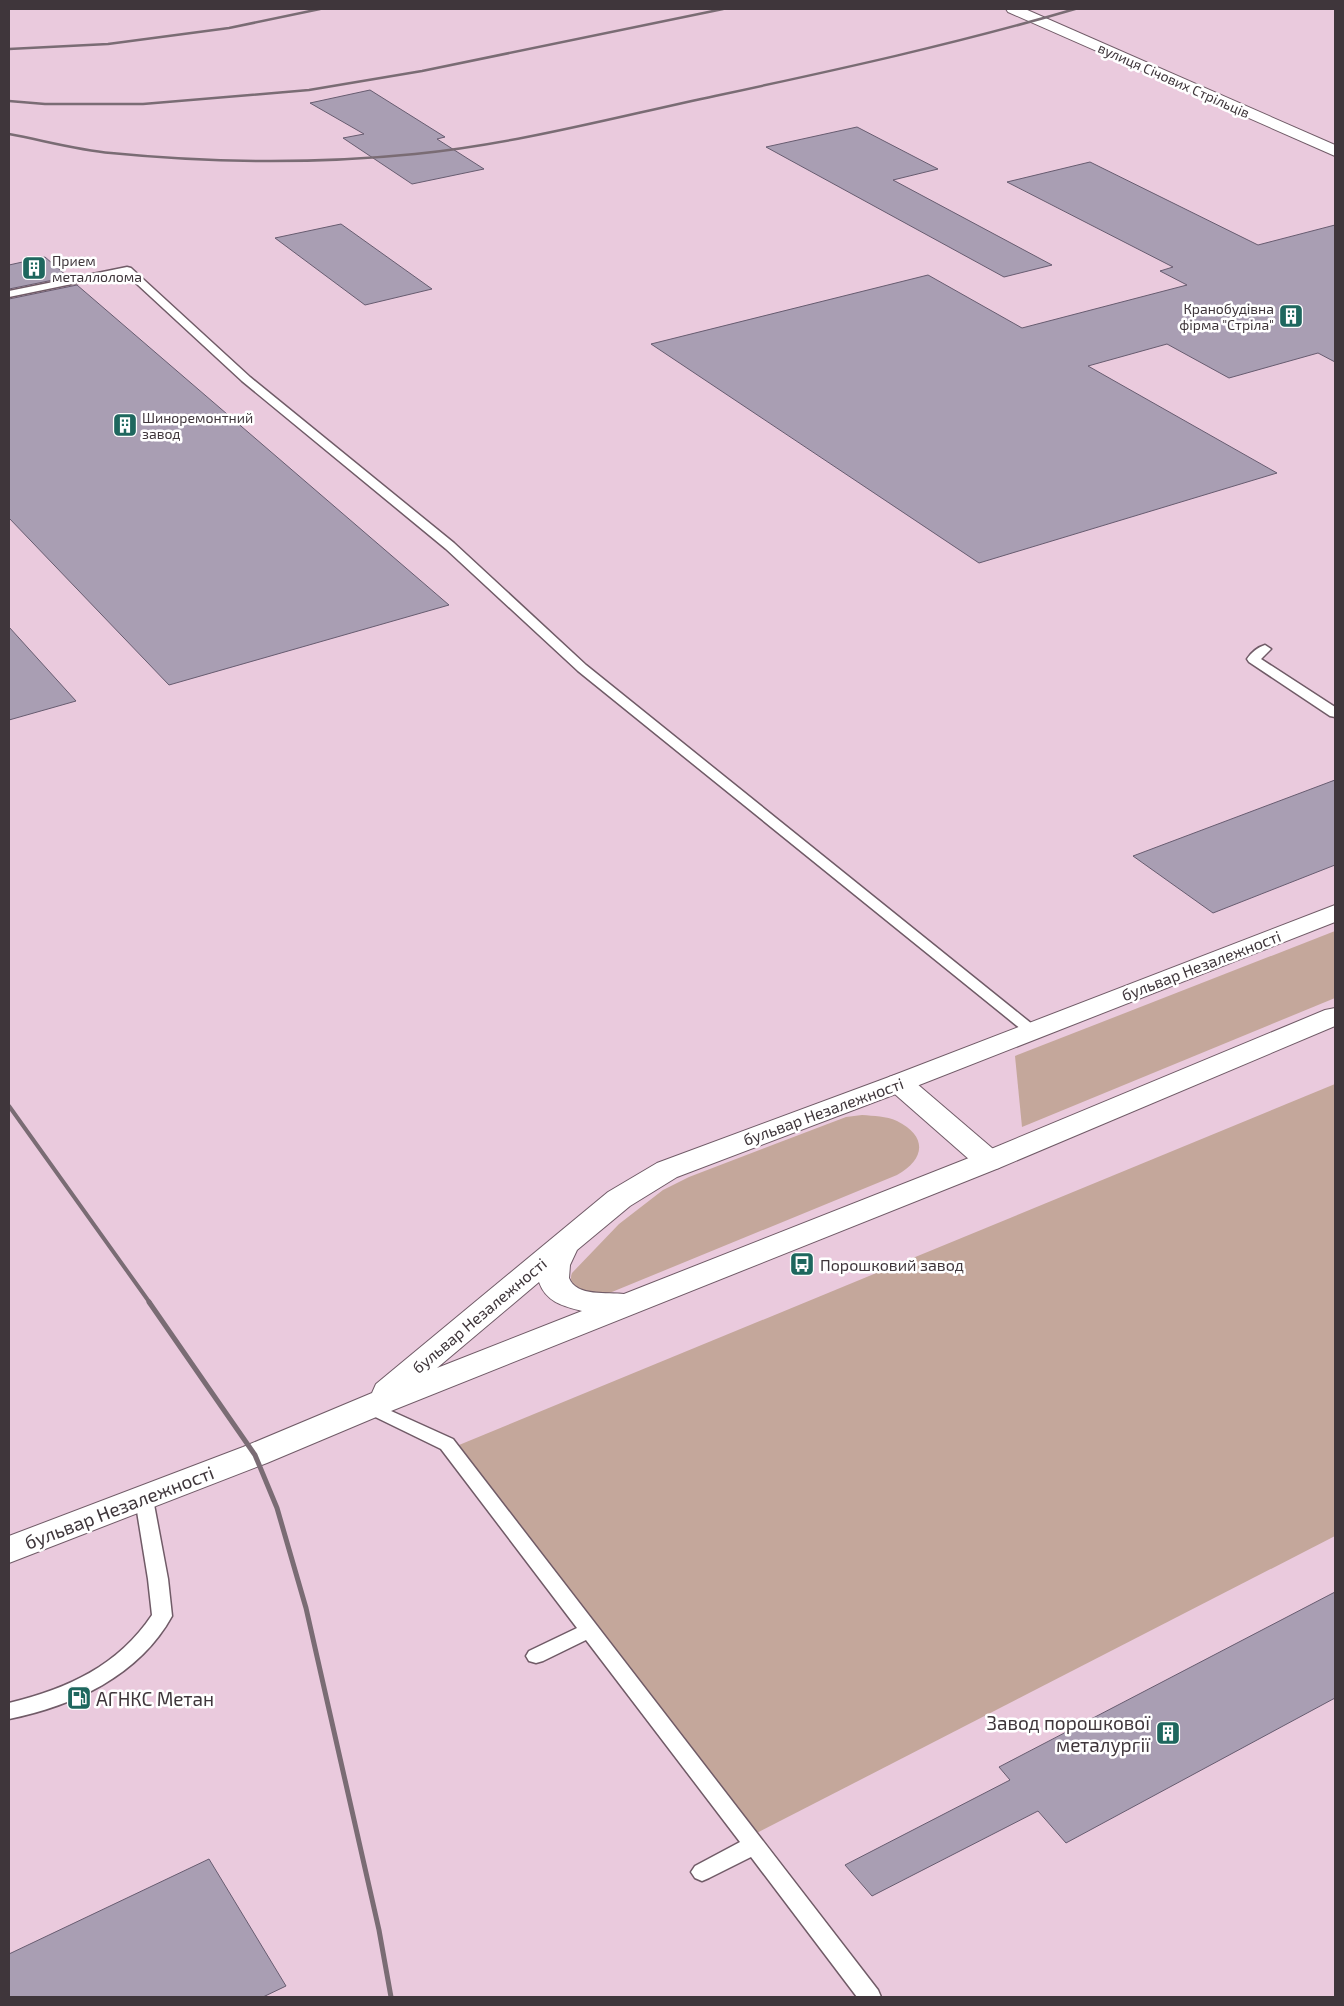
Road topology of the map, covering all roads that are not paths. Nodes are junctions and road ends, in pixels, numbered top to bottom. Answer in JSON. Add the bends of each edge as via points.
{"nodes":[{"id":1,"x":1013,"y":9,"type":"edge"},
{"id":2,"x":1335,"y":151,"type":"edge"},
{"id":3,"x":9,"y":294,"type":"edge"},
{"id":4,"x":1265,"y":649,"type":"dead end"},
{"id":5,"x":1335,"y":713,"type":"edge"},
{"id":6,"x":1335,"y":913,"type":"edge"},
{"id":7,"x":1335,"y":1016,"type":"edge"},
{"id":8,"x":1032,"y":1031,"type":"junction"},
{"id":9,"x":899,"y":1083,"type":"junction"},
{"id":10,"x":989,"y":1161,"type":"junction"},
{"id":11,"x":564,"y":1244,"type":"junction"},
{"id":12,"x":633,"y":1304,"type":"junction"},
{"id":13,"x":369,"y":1407,"type":"junction"},
{"id":14,"x":144,"y":1498,"type":"junction"},
{"id":15,"x":9,"y":1550,"type":"edge"},
{"id":16,"x":588,"y":1630,"type":"junction"},
{"id":17,"x":536,"y":1656,"type":"dead end"},
{"id":18,"x":9,"y":1711,"type":"edge"},
{"id":19,"x":754,"y":1845,"type":"junction"},
{"id":20,"x":702,"y":1872,"type":"dead end"},
{"id":21,"x":870,"y":1997,"type":"edge"}],
"edges":[{"from":1,"to":2,"type":"street","name":"вулиця Січових Стрільців"},
{"from":3,"to":8,"type":"lane","via":[[127,270],[246,379],[450,546],[582,668]]},
{"from":4,"to":5,"type":"lane","via":[[1253,659]]},
{"from":6,"to":8,"type":"street","name":"бульвар Незалежності"},
{"from":7,"to":10,"type":"street","name":"бульвар Незалежності"},
{"from":8,"to":9,"type":"street","name":"бульвар Незалежності"},
{"from":9,"to":10,"type":"street"},
{"from":9,"to":11,"type":"street","name":"бульвар Незалежності","via":[[667,1170],[619,1199]]},
{"from":10,"to":12,"type":"street","name":"бульвар Незалежності"},
{"from":11,"to":12,"type":"street","via":[[553,1278],[562,1292],[595,1303]]},
{"from":11,"to":13,"type":"street","name":"бульвар Незалежності"},
{"from":12,"to":13,"type":"street","name":"бульвар Незалежності"},
{"from":13,"to":14,"type":"street","name":"бульвар Незалежності"},
{"from":13,"to":16,"type":"lane","via":[[447,1444]]},
{"from":14,"to":15,"type":"street","name":"бульвар Незалежності"},
{"from":14,"to":18,"type":"lane","via":[[162,1616],[139,1648],[114,1670],[60,1696]]},
{"from":16,"to":17,"type":"lane"},
{"from":16,"to":19,"type":"lane"},
{"from":19,"to":20,"type":"lane"},
{"from":19,"to":21,"type":"lane"}]}
